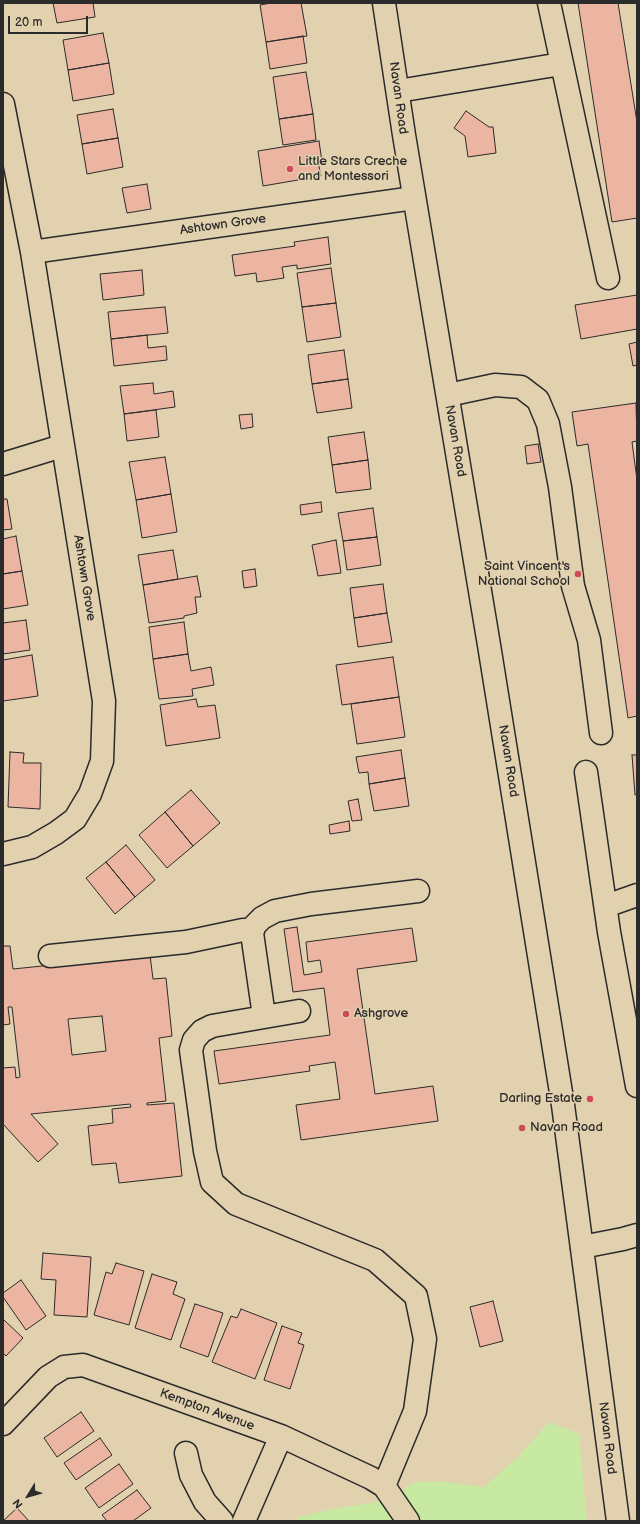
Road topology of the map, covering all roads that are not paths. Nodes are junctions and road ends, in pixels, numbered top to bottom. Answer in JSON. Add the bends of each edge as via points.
{"nodes":[{"id":1,"x":384,"y":3,"type":"edge"},
{"id":2,"x":549,"y":3,"type":"edge"},
{"id":3,"x":561,"y":64,"type":"junction"},
{"id":4,"x":398,"y":91,"type":"junction"},
{"id":5,"x":3,"y":104,"type":"edge"},
{"id":6,"x":414,"y":198,"type":"junction"},
{"id":7,"x":32,"y":252,"type":"junction"},
{"id":8,"x":608,"y":278,"type":"dead end"},
{"id":9,"x":448,"y":394,"type":"junction"},
{"id":10,"x":62,"y":446,"type":"junction"},
{"id":11,"x":3,"y":464,"type":"edge"},
{"id":12,"x":601,"y":733,"type":"dead end"},
{"id":13,"x":586,"y":772,"type":"dead end"},
{"id":14,"x":3,"y":854,"type":"edge"},
{"id":15,"x":418,"y":891,"type":"dead end"},
{"id":16,"x":637,"y":895,"type":"edge"},
{"id":17,"x":606,"y":906,"type":"junction"},
{"id":18,"x":253,"y":930,"type":"junction"},
{"id":19,"x":50,"y":956,"type":"dead end"},
{"id":20,"x":300,"y":1011,"type":"dead end"},
{"id":21,"x":264,"y":1016,"type":"junction"},
{"id":22,"x":637,"y":1086,"type":"edge"},
{"id":23,"x":637,"y":1235,"type":"edge"},
{"id":24,"x":582,"y":1247,"type":"junction"},
{"id":25,"x":3,"y":1424,"type":"edge"},
{"id":26,"x":281,"y":1436,"type":"junction"},
{"id":27,"x":186,"y":1453,"type":"dead end"},
{"id":28,"x":384,"y":1486,"type":"junction"},
{"id":29,"x":222,"y":1521,"type":"edge"},
{"id":30,"x":244,"y":1521,"type":"edge"},
{"id":31,"x":408,"y":1521,"type":"edge"},
{"id":32,"x":618,"y":1521,"type":"edge"}],
"edges":[{"from":1,"to":4,"type":"street","name":"Navan Road"},
{"from":2,"to":3,"type":"street"},
{"from":3,"to":4,"type":"street"},
{"from":3,"to":8,"type":"street"},
{"from":4,"to":6,"type":"street","name":"Navan Road"},
{"from":5,"to":7,"type":"street","name":"Ashtown Grove"},
{"from":6,"to":7,"type":"street","name":"Ashtown Grove"},
{"from":6,"to":9,"type":"street","name":"Navan Road"},
{"from":7,"to":10,"type":"street","name":"Ashtown Grove"},
{"from":9,"to":12,"type":"street","via":[[495,385],[520,387],[538,400],[548,424],[560,486],[573,586],[589,640]]},
{"from":9,"to":24,"type":"street","name":"Navan Road","via":[[563,1105]]},
{"from":10,"to":11,"type":"street"},
{"from":10,"to":14,"type":"street","name":"Ashtown Grove","via":[[104,701],[102,761],[90,794],[75,819],[32,847]]},
{"from":13,"to":17,"type":"street"},
{"from":15,"to":18,"type":"street","via":[[275,911],[262,918]]},
{"from":16,"to":17,"type":"street"},
{"from":17,"to":22,"type":"street"},
{"from":18,"to":19,"type":"street","via":[[186,942]]},
{"from":18,"to":21,"type":"street"},
{"from":20,"to":21,"type":"street"},
{"from":21,"to":28,"type":"street","via":[[212,1026],[202,1031],[194,1040],[191,1050],[205,1151],[212,1182],[236,1204],[375,1260],[416,1296],[425,1339],[415,1411]]},
{"from":23,"to":24,"type":"street"},
{"from":24,"to":32,"type":"street","name":"Navan Road"},
{"from":25,"to":26,"type":"street","name":"Kempton Avenue","via":[[48,1377],[64,1367],[83,1365]]},
{"from":26,"to":28,"type":"street","name":"Kempton Avenue"},
{"from":26,"to":30,"type":"street"},
{"from":27,"to":29,"type":"street","via":[[191,1475],[201,1495]]},
{"from":28,"to":31,"type":"street","name":"Kempton Avenue"}]}
